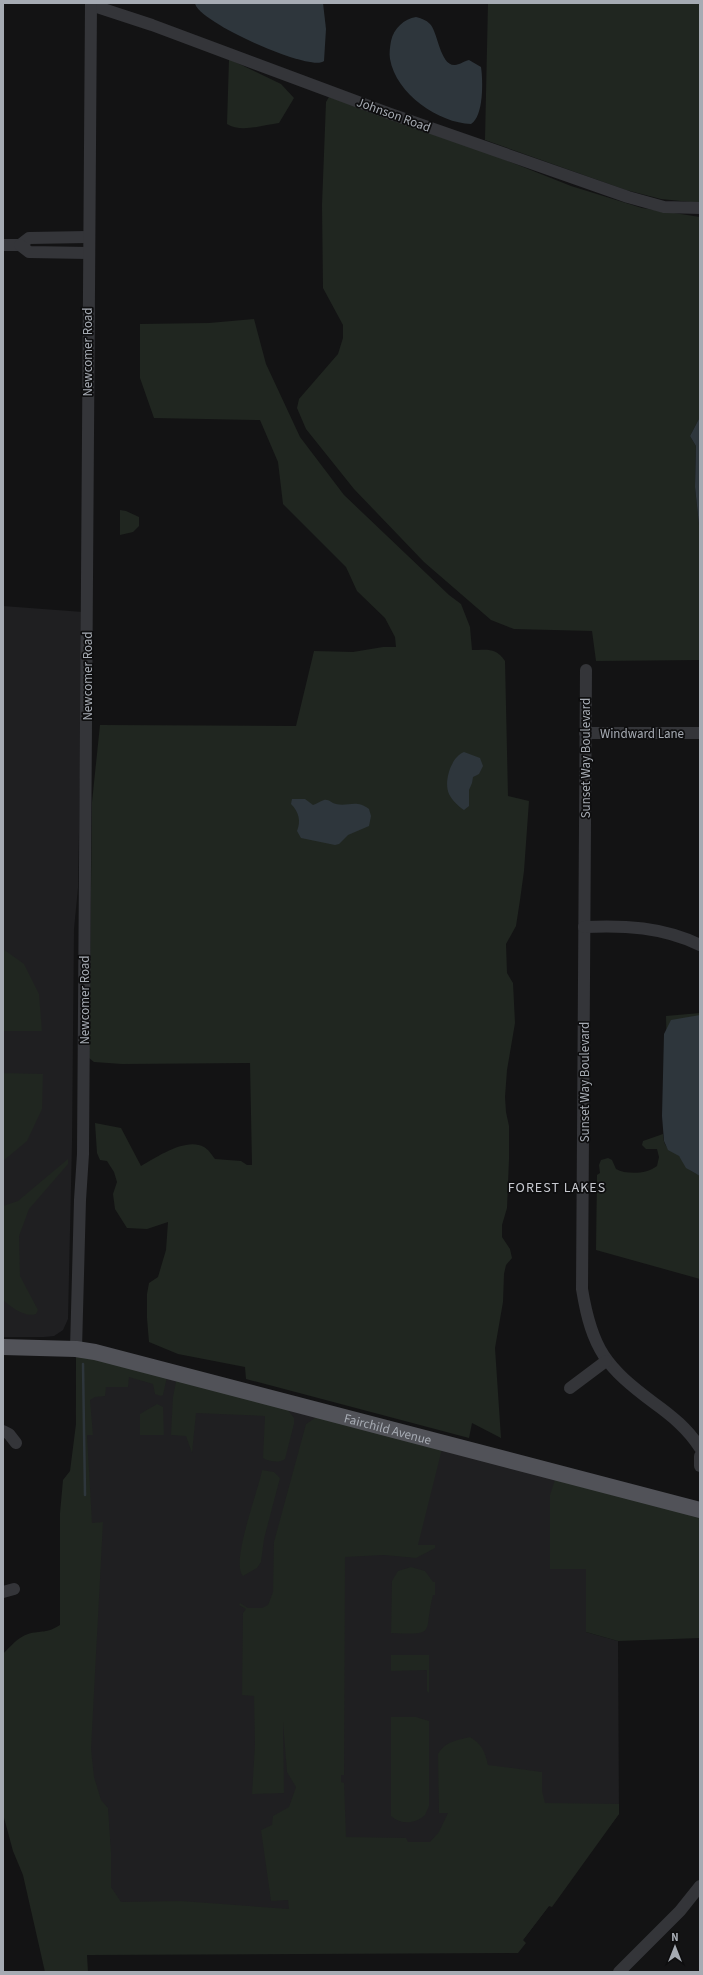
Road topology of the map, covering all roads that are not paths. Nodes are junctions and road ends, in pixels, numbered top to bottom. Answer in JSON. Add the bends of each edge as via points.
{"nodes":[{"id":1,"x":91,"y":4,"type":"edge"},
{"id":2,"x":700,"y":208,"type":"edge"},
{"id":3,"x":88,"y":237,"type":"junction"},
{"id":4,"x":3,"y":245,"type":"edge"},
{"id":5,"x":20,"y":245,"type":"junction"},
{"id":6,"x":88,"y":253,"type":"junction"},
{"id":7,"x":586,"y":670,"type":"dead end"},
{"id":8,"x":585,"y":733,"type":"junction"},
{"id":9,"x":700,"y":734,"type":"edge"},
{"id":10,"x":584,"y":927,"type":"junction"},
{"id":11,"x":700,"y":945,"type":"edge"},
{"id":12,"x":3,"y":1347,"type":"edge"},
{"id":13,"x":76,"y":1349,"type":"junction"},
{"id":14,"x":606,"y":1361,"type":"junction"},
{"id":15,"x":570,"y":1388,"type":"dead end"},
{"id":16,"x":3,"y":1431,"type":"edge"},
{"id":17,"x":16,"y":1443,"type":"dead end"},
{"id":18,"x":700,"y":1448,"type":"edge"},
{"id":19,"x":700,"y":1456,"type":"edge"},
{"id":20,"x":700,"y":1466,"type":"edge"},
{"id":21,"x":700,"y":1510,"type":"edge"},
{"id":22,"x":700,"y":1886,"type":"edge"},
{"id":23,"x":619,"y":1972,"type":"edge"}],
"edges":[{"from":1,"to":2,"type":"street","name":"Johnson Road","via":[[388,113],[628,197],[664,207]]},
{"from":1,"to":3,"type":"street","name":"Newcomer Road"},
{"from":3,"to":5,"type":"street","via":[[29,238]]},
{"from":3,"to":6,"type":"street","name":"Newcomer Road"},
{"from":4,"to":5,"type":"street"},
{"from":5,"to":6,"type":"street","via":[[29,252]]},
{"from":6,"to":13,"type":"street","name":"Newcomer Road","via":[[88,674],[83,1154]]},
{"from":7,"to":8,"type":"street","name":"Sunset Way Boulevard"},
{"from":8,"to":9,"type":"street","name":"Windward Lane"},
{"from":8,"to":10,"type":"street","name":"Sunset Way Boulevard"},
{"from":10,"to":11,"type":"street","via":[[627,926],[659,930],[687,938]]},
{"from":10,"to":14,"type":"street","name":"Sunset Way Boulevard","via":[[582,1289],[589,1324]]},
{"from":12,"to":13,"type":"main road","name":"Fairchild Avenue"},
{"from":13,"to":21,"type":"main road","name":"Fairchild Avenue","via":[[304,1405]]},
{"from":14,"to":15,"type":"street"},
{"from":14,"to":18,"type":"street","name":"Sunset Way Boulevard","via":[[617,1374],[686,1429]]},
{"from":16,"to":17,"type":"street"},
{"from":19,"to":20,"type":"street"},
{"from":22,"to":23,"type":"street","via":[[680,1911]]}]}
